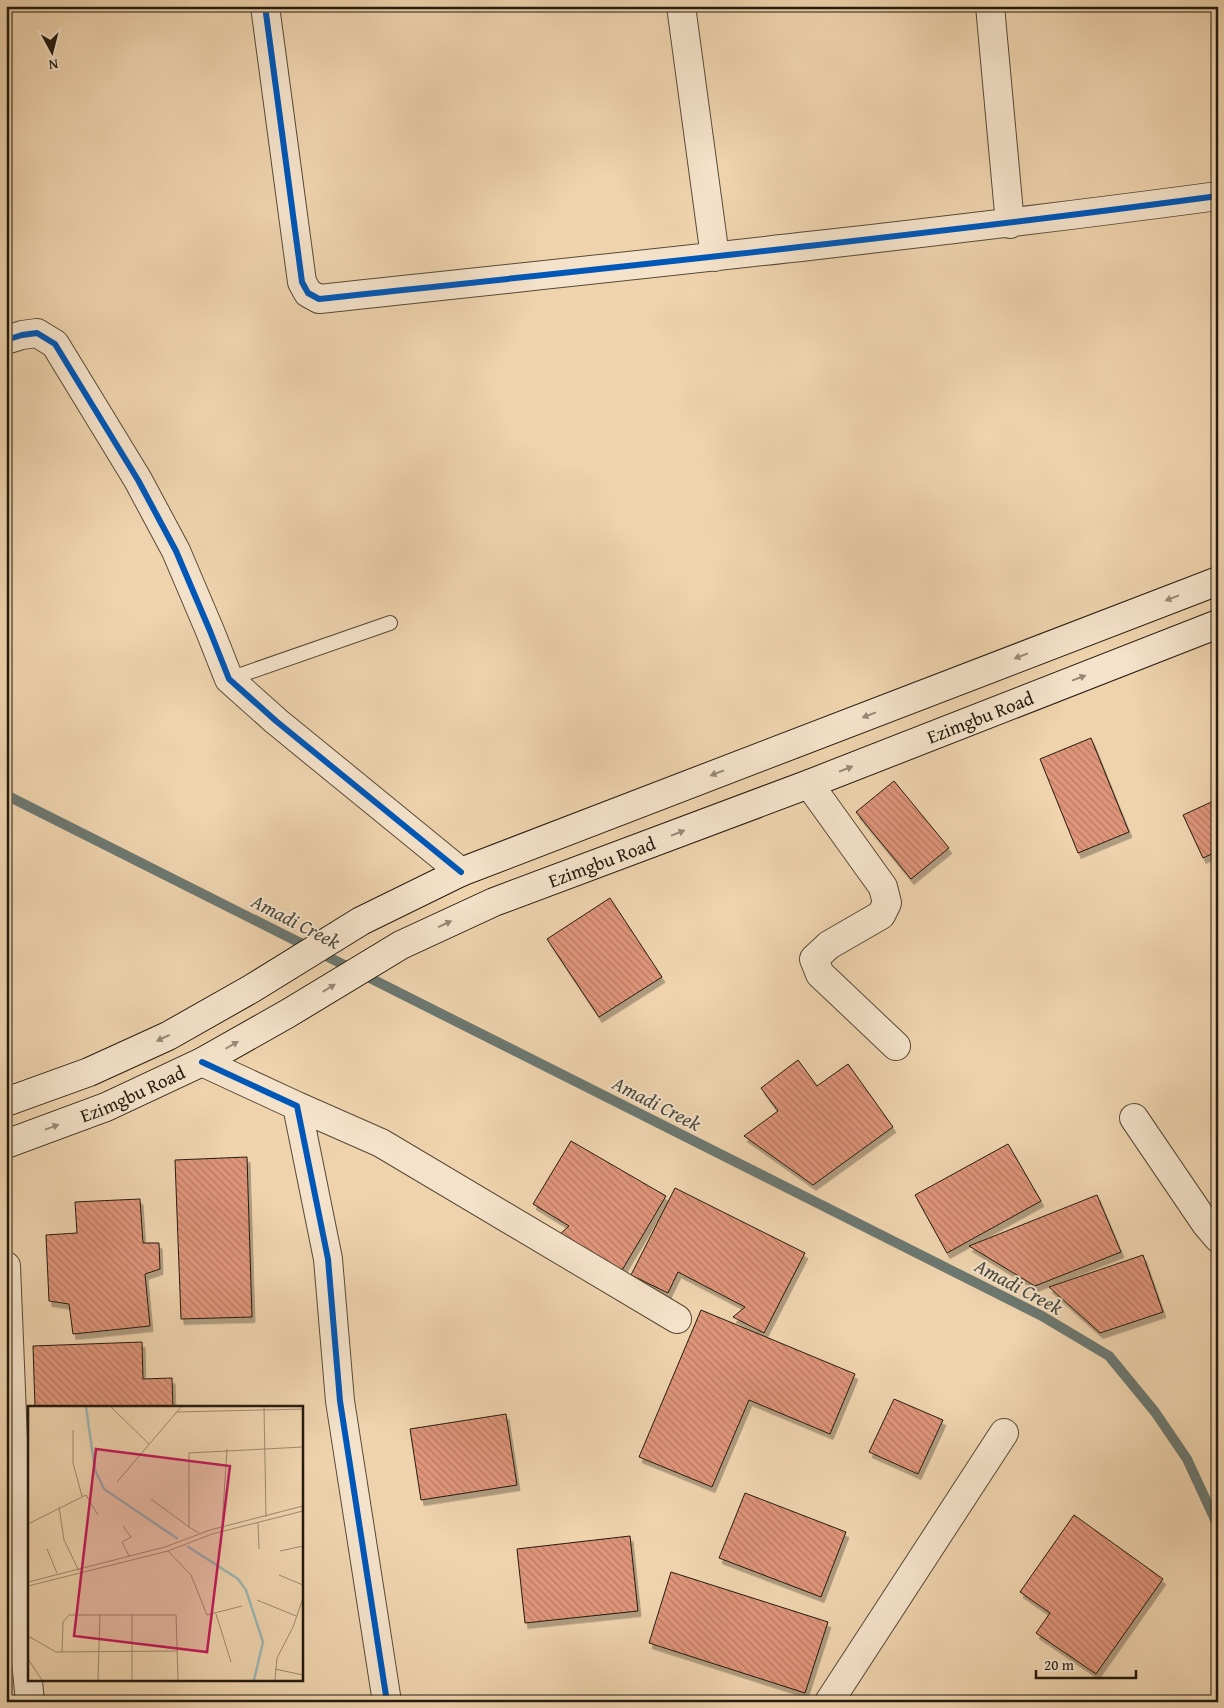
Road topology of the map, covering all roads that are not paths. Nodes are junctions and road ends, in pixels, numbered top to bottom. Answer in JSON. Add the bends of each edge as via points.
{"nodes":[{"id":1,"x":265,"y":6,"type":"edge"},
{"id":2,"x":681,"y":6,"type":"edge"},
{"id":3,"x":990,"y":6,"type":"edge"},
{"id":4,"x":1218,"y":196,"type":"edge"},
{"id":5,"x":1010,"y":224,"type":"junction"},
{"id":6,"x":715,"y":257,"type":"junction"},
{"id":7,"x":6,"y":340,"type":"edge"},
{"id":8,"x":1218,"y":581,"type":"edge"},
{"id":9,"x":390,"y":623,"type":"dead end"},
{"id":10,"x":1218,"y":624,"type":"edge"},
{"id":11,"x":229,"y":679,"type":"junction"},
{"id":12,"x":809,"y":784,"type":"junction"},
{"id":13,"x":461,"y":872,"type":"junction"},
{"id":14,"x":896,"y":1046,"type":"dead end"},
{"id":15,"x":202,"y":1062,"type":"junction"},
{"id":16,"x":6,"y":1102,"type":"edge"},
{"id":17,"x":297,"y":1106,"type":"junction"},
{"id":18,"x":1134,"y":1118,"type":"dead end"},
{"id":19,"x":6,"y":1144,"type":"edge"},
{"id":20,"x":1218,"y":1238,"type":"edge"},
{"id":21,"x":6,"y":1266,"type":"edge"},
{"id":22,"x":677,"y":1319,"type":"dead end"},
{"id":23,"x":1004,"y":1433,"type":"dead end"},
{"id":24,"x":28,"y":1679,"type":"edge"},
{"id":25,"x":28,"y":1680,"type":"edge"},
{"id":26,"x":30,"y":1702,"type":"edge"},
{"id":27,"x":387,"y":1702,"type":"edge"},
{"id":28,"x":829,"y":1702,"type":"edge"}],
"edges":[{"from":1,"to":6,"type":"street","via":[[302,282],[308,293],[319,299]]},
{"from":2,"to":6,"type":"street"},
{"from":3,"to":5,"type":"street"},
{"from":4,"to":5,"type":"street"},
{"from":5,"to":6,"type":"street"},
{"from":7,"to":11,"type":"street","via":[[38,333],[55,344],[138,480],[176,551]]},
{"from":8,"to":13,"type":"street","one_way":true},
{"from":9,"to":11,"type":"lane"},
{"from":12,"to":10,"type":"street","name":"Ezimgbu Road","one_way":true},
{"from":11,"to":13,"type":"street"},
{"from":12,"to":14,"type":"street","via":[[883,887],[887,903],[881,915],[829,944],[814,958],[820,974]]},
{"from":15,"to":12,"type":"street","name":"Ezimgbu Road","one_way":true,"via":[[401,945],[494,902]]},
{"from":13,"to":16,"type":"street","name":"Ezimgbu Road","one_way":true,"via":[[361,921],[168,1036],[89,1072]]},
{"from":15,"to":17,"type":"street"},
{"from":19,"to":15,"type":"street","name":"Ezimgbu Road","one_way":true,"via":[[106,1108]]},
{"from":17,"to":22,"type":"street","via":[[381,1143]]},
{"from":17,"to":27,"type":"street","via":[[328,1259],[340,1401]]},
{"from":18,"to":20,"type":"street"},
{"from":21,"to":24,"type":"street","via":[[20,1589]]},
{"from":23,"to":28,"type":"street"},
{"from":25,"to":26,"type":"street"}]}
